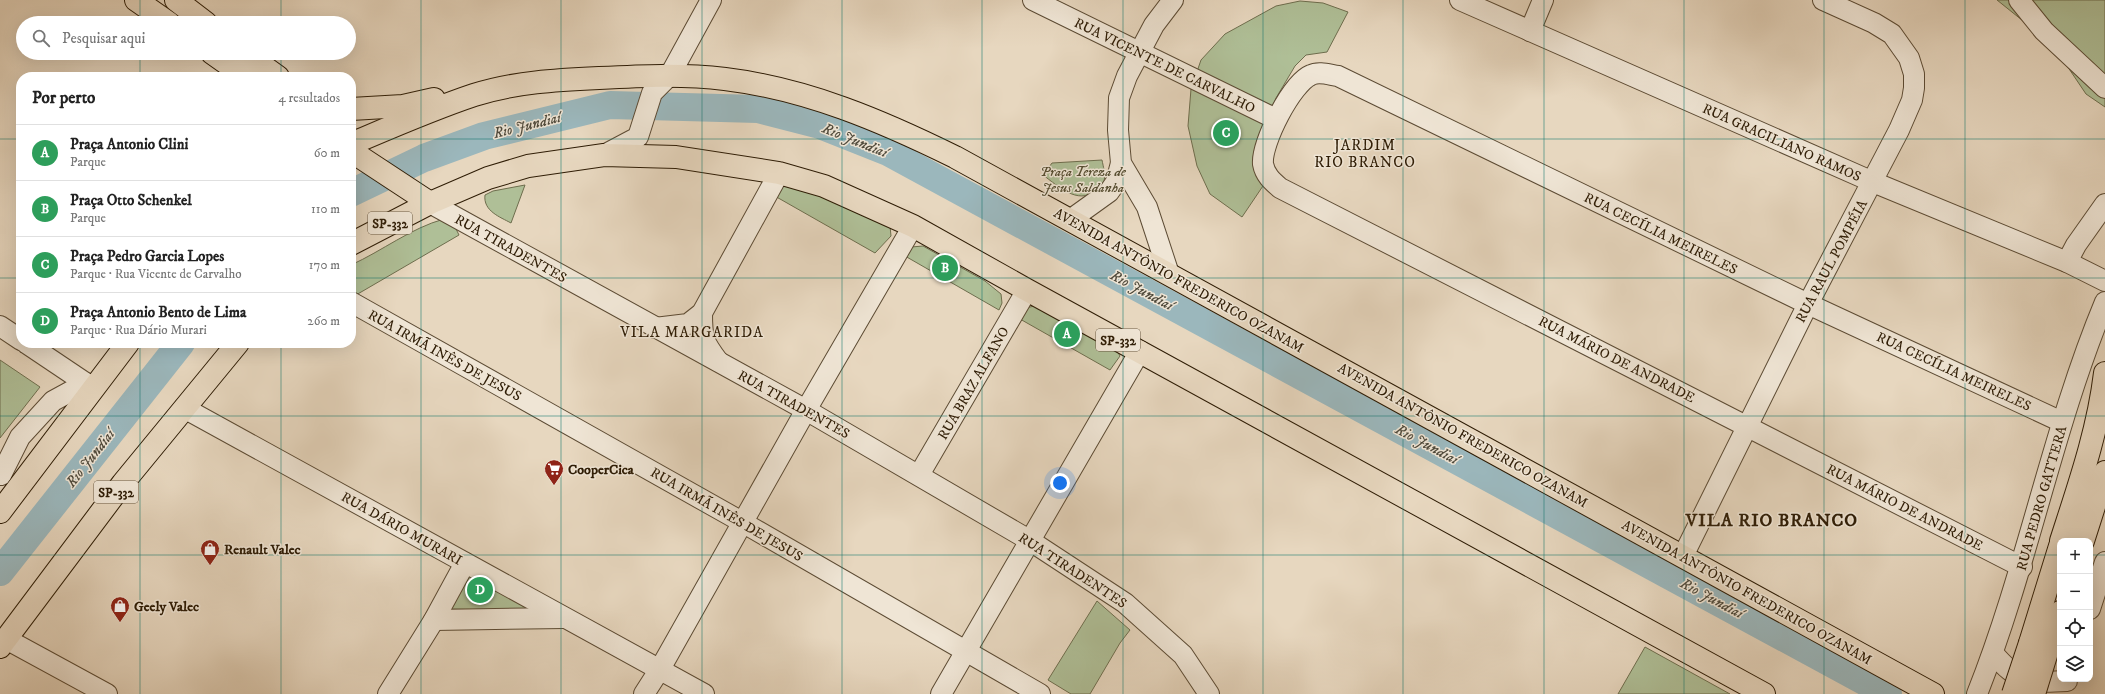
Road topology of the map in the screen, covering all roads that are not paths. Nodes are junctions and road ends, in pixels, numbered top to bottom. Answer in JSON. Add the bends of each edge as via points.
{"nodes":[{"id":1,"x":136,"y":0,"type":"edge"},
{"id":2,"x":176,"y":0,"type":"edge"},
{"id":3,"x":710,"y":0,"type":"edge"},
{"id":4,"x":1033,"y":0,"type":"edge"},
{"id":5,"x":1173,"y":0,"type":"edge"},
{"id":6,"x":1460,"y":0,"type":"edge"},
{"id":7,"x":1543,"y":0,"type":"edge"},
{"id":8,"x":1823,"y":0,"type":"edge"},
{"id":9,"x":2019,"y":0,"type":"edge"},
{"id":10,"x":159,"y":16,"type":"edge"},
{"id":11,"x":197,"y":16,"type":"edge"},
{"id":12,"x":1530,"y":31,"type":"junction"},
{"id":13,"x":1139,"y":52,"type":"junction"},
{"id":14,"x":222,"y":60,"type":"edge"},
{"id":15,"x":255,"y":60,"type":"edge"},
{"id":16,"x":239,"y":72,"type":"edge"},
{"id":17,"x":271,"y":72,"type":"edge"},
{"id":18,"x":670,"y":75,"type":"junction"},
{"id":19,"x":631,"y":76,"type":"junction"},
{"id":20,"x":2104,"y":88,"type":"edge"},
{"id":21,"x":652,"y":93,"type":"junction"},
{"id":22,"x":475,"y":95,"type":"junction"},
{"id":23,"x":356,"y":109,"type":"edge"},
{"id":24,"x":1276,"y":119,"type":"junction"},
{"id":25,"x":356,"y":149,"type":"edge"},
{"id":26,"x":356,"y":152,"type":"edge"},
{"id":27,"x":604,"y":155,"type":"junction"},
{"id":28,"x":1121,"y":164,"type":"junction"},
{"id":29,"x":779,"y":173,"type":"junction"},
{"id":30,"x":1873,"y":182,"type":"junction"},
{"id":31,"x":430,"y":203,"type":"junction"},
{"id":32,"x":2105,"y":204,"type":"edge"},
{"id":33,"x":1070,"y":220,"type":"junction"},
{"id":34,"x":913,"y":226,"type":"junction"},
{"id":35,"x":356,"y":241,"type":"edge"},
{"id":36,"x":2067,"y":262,"type":"junction"},
{"id":37,"x":1169,"y":274,"type":"junction"},
{"id":38,"x":2105,"y":280,"type":"edge"},
{"id":39,"x":1027,"y":290,"type":"junction"},
{"id":40,"x":2105,"y":302,"type":"edge"},
{"id":41,"x":1808,"y":304,"type":"junction"},
{"id":42,"x":356,"y":305,"type":"edge"},
{"id":43,"x":702,"y":313,"type":"junction"},
{"id":44,"x":0,"y":326,"type":"edge"},
{"id":45,"x":655,"y":328,"type":"junction"},
{"id":46,"x":16,"y":337,"type":"edge"},
{"id":47,"x":34,"y":348,"type":"edge"},
{"id":48,"x":123,"y":348,"type":"edge"},
{"id":49,"x":234,"y":348,"type":"edge"},
{"id":50,"x":1140,"y":351,"type":"junction"},
{"id":51,"x":719,"y":362,"type":"junction"},
{"id":52,"x":2105,"y":373,"type":"edge"},
{"id":53,"x":89,"y":385,"type":"junction"},
{"id":54,"x":184,"y":408,"type":"junction"},
{"id":55,"x":806,"y":410,"type":"junction"},
{"id":56,"x":2062,"y":422,"type":"junction"},
{"id":57,"x":1748,"y":426,"type":"junction"},
{"id":58,"x":2105,"y":472,"type":"edge"},
{"id":59,"x":0,"y":475,"type":"edge"},
{"id":60,"x":919,"y":475,"type":"junction"},
{"id":61,"x":6,"y":503,"type":"edge"},
{"id":62,"x":742,"y":522,"type":"junction"},
{"id":63,"x":2063,"y":538,"type":"edge"},
{"id":64,"x":2084,"y":538,"type":"edge"},
{"id":65,"x":1029,"y":540,"type":"junction"},
{"id":66,"x":1683,"y":556,"type":"junction"},
{"id":67,"x":2057,"y":560,"type":"edge"},
{"id":68,"x":2105,"y":562,"type":"edge"},
{"id":69,"x":465,"y":563,"type":"junction"},
{"id":70,"x":2022,"y":567,"type":"junction"},
{"id":71,"x":2093,"y":600,"type":"edge"},
{"id":72,"x":2057,"y":617,"type":"edge"},
{"id":73,"x":566,"y":618,"type":"junction"},
{"id":74,"x":434,"y":620,"type":"junction"},
{"id":75,"x":3,"y":643,"type":"edge"},
{"id":76,"x":2038,"y":647,"type":"junction"},
{"id":77,"x":965,"y":651,"type":"junction"},
{"id":78,"x":1993,"y":653,"type":"junction"},
{"id":79,"x":660,"y":669,"type":"junction"},
{"id":80,"x":2066,"y":685,"type":"edge"},
{"id":81,"x":389,"y":693,"type":"edge"},
{"id":82,"x":107,"y":694,"type":"edge"},
{"id":83,"x":644,"y":694,"type":"edge"},
{"id":84,"x":704,"y":694,"type":"edge"},
{"id":85,"x":941,"y":694,"type":"edge"},
{"id":86,"x":1040,"y":694,"type":"edge"},
{"id":87,"x":1209,"y":694,"type":"edge"},
{"id":88,"x":1764,"y":694,"type":"edge"},
{"id":89,"x":1934,"y":694,"type":"edge"},
{"id":90,"x":1977,"y":694,"type":"edge"},
{"id":91,"x":2013,"y":694,"type":"edge"},
{"id":92,"x":2034,"y":694,"type":"edge"}],
"edges":[{"from":1,"to":10,"type":"main road"},
{"from":2,"to":11,"type":"main road"},
{"from":3,"to":18,"type":"street"},
{"from":4,"to":13,"type":"street","name":"RUA VICENTE DE CARVALHO"},
{"from":5,"to":13,"type":"street","via":[[1154,24]]},
{"from":6,"to":12,"type":"street","name":"RUA GRACILIANO RAMOS"},
{"from":7,"to":12,"type":"street"},
{"from":8,"to":30,"type":"street","name":"RUA RAUL POMPÉIA","via":[[1892,34],[1909,58],[1914,74],[1912,100]]},
{"from":9,"to":20,"type":"street","via":[[2044,31]]},
{"from":12,"to":30,"type":"street","name":"RUA GRACILIANO RAMOS"},
{"from":13,"to":24,"type":"street","name":"RUA VICENTE DE CARVALHO"},
{"from":13,"to":28,"type":"street","via":[[1119,98]]},
{"from":14,"to":16,"type":"main road"},
{"from":15,"to":17,"type":"main road"},
{"from":18,"to":19,"type":"main road","name":"AVENIDA ANTÔNIO FREDERICO OZANAM"},
{"from":18,"to":21,"type":"street"},
{"from":18,"to":33,"type":"main road","name":"AVENIDA ANTÔNIO FREDERICO OZANAM","via":[[725,79],[780,89],[835,104],[898,129],[955,157]]},
{"from":19,"to":21,"type":"main road"},
{"from":19,"to":22,"type":"main road","name":"AVENIDA ANTÔNIO FREDERICO OZANAM","via":[[535,82]]},
{"from":21,"to":27,"type":"street","via":[[638,137]]},
{"from":22,"to":23,"type":"main road","via":[[444,97],[403,106]]},
{"from":22,"to":25,"type":"main road","name":"AVENIDA ANTÔNIO FREDERICO OZANAM"},
{"from":24,"to":41,"type":"street","name":"RUA CECÍLIA MEIRELES","via":[[1303,80],[1312,74],[1338,76]]},
{"from":24,"to":57,"type":"street","name":"RUA MÁRIO DE ANDRADE","via":[[1265,149],[1263,164],[1268,177],[1280,188]]},
{"from":26,"to":31,"type":"main road","name":"RUA TIRADENTES"},
{"from":27,"to":29,"type":"main road","number":"SP-332","via":[[676,157]]},
{"from":27,"to":31,"type":"main road","number":"SP-332","via":[[528,166],[488,178]]},
{"from":28,"to":33,"type":"street","via":[[1116,182],[1108,192]]},
{"from":28,"to":37,"type":"street","via":[[1147,207]]},
{"from":29,"to":34,"type":"main road","number":"SP-332","via":[[824,186]]},
{"from":29,"to":43,"type":"street"},
{"from":30,"to":36,"type":"street","name":"RUA GRACILIANO RAMOS"},
{"from":30,"to":41,"type":"street","name":"RUA RAUL POMPÉIA"},
{"from":31,"to":35,"type":"main road","number":"SP-332"},
{"from":31,"to":45,"type":"street","name":"RUA TIRADENTES"},
{"from":32,"to":36,"type":"street"},
{"from":33,"to":37,"type":"main road","name":"AVENIDA ANTÔNIO FREDERICO OZANAM"},
{"from":34,"to":39,"type":"main road","number":"SP-332"},
{"from":34,"to":55,"type":"street"},
{"from":36,"to":38,"type":"street","name":"RUA GRACILIANO RAMOS"},
{"from":37,"to":66,"type":"main road","name":"AVENIDA ANTÔNIO FREDERICO OZANAM"},
{"from":39,"to":50,"type":"main road","number":"SP-332"},
{"from":39,"to":60,"type":"street","name":"RUA BRAZ ALFANO"},
{"from":40,"to":56,"type":"street","name":"RUA PEDRO GATTERA"},
{"from":41,"to":56,"type":"street","name":"RUA CECÍLIA MEIRELES"},
{"from":41,"to":57,"type":"street","name":"RUA RAUL POMPÉIA"},
{"from":42,"to":62,"type":"street","name":"RUA IRMÃ INÊS DE JESUS"},
{"from":43,"to":45,"type":"street","via":[[688,324]]},
{"from":43,"to":51,"type":"street","via":[[701,333]]},
{"from":44,"to":46,"type":"street"},
{"from":45,"to":51,"type":"street","name":"RUA TIRADENTES"},
{"from":47,"to":53,"type":"street"},
{"from":48,"to":53,"type":"main road"},
{"from":49,"to":54,"type":"main road","number":"SP-332"},
{"from":50,"to":65,"type":"street"},
{"from":50,"to":88,"type":"main road","number":"SP-332"},
{"from":51,"to":55,"type":"street","name":"RUA TIRADENTES"},
{"from":52,"to":63,"type":"main road","via":[[2095,435]]},
{"from":53,"to":59,"type":"street","via":[[53,401],[48,406],[20,437]]},
{"from":53,"to":61,"type":"main road"},
{"from":54,"to":69,"type":"street","name":"RUA DÁRIO MURARI"},
{"from":54,"to":75,"type":"main road","number":"SP-332","via":[[123,483]]},
{"from":55,"to":60,"type":"street","name":"RUA TIRADENTES"},
{"from":55,"to":62,"type":"street"},
{"from":56,"to":70,"type":"street","name":"RUA PEDRO GATTERA"},
{"from":57,"to":66,"type":"street","name":"RUA RAUL POMPÉIA"},
{"from":57,"to":70,"type":"street","name":"RUA MÁRIO DE ANDRADE"},
{"from":58,"to":64,"type":"main road"},
{"from":59,"to":61,"type":"street"},
{"from":60,"to":65,"type":"street","name":"RUA TIRADENTES"},
{"from":62,"to":77,"type":"street","name":"RUA IRMÃ INÊS DE JESUS"},
{"from":62,"to":79,"type":"street"},
{"from":65,"to":77,"type":"street"},
{"from":65,"to":87,"type":"street","name":"RUA TIRADENTES","via":[[1126,603],[1183,655]]},
{"from":66,"to":89,"type":"main road","name":"AVENIDA ANTÔNIO FREDERICO OZANAM"},
{"from":67,"to":76,"type":"main road"},
{"from":68,"to":71,"type":"street"},
{"from":69,"to":73,"type":"street","name":"RUA DÁRIO MURARI"},
{"from":69,"to":74,"type":"street"},
{"from":70,"to":78,"type":"street","name":"RUA PEDRO GATTERA"},
{"from":72,"to":76,"type":"main road"},
{"from":73,"to":74,"type":"street"},
{"from":73,"to":79,"type":"street","name":"RUA DÁRIO MURARI"},
{"from":74,"to":81,"type":"street"},
{"from":75,"to":82,"type":"street"},
{"from":76,"to":91,"type":"main road","bridge":true},
{"from":76,"to":92,"type":"main road","bridge":true},
{"from":77,"to":85,"type":"street"},
{"from":77,"to":86,"type":"street","name":"RUA IRMÃ INÊS DE JESUS"},
{"from":78,"to":80,"type":"street","via":[[2008,670],[2025,680]]},
{"from":78,"to":90,"type":"street","name":"RUA PEDRO GATTERA"},
{"from":79,"to":83,"type":"street"},
{"from":79,"to":84,"type":"street","name":"RUA DÁRIO MURARI"}]}
